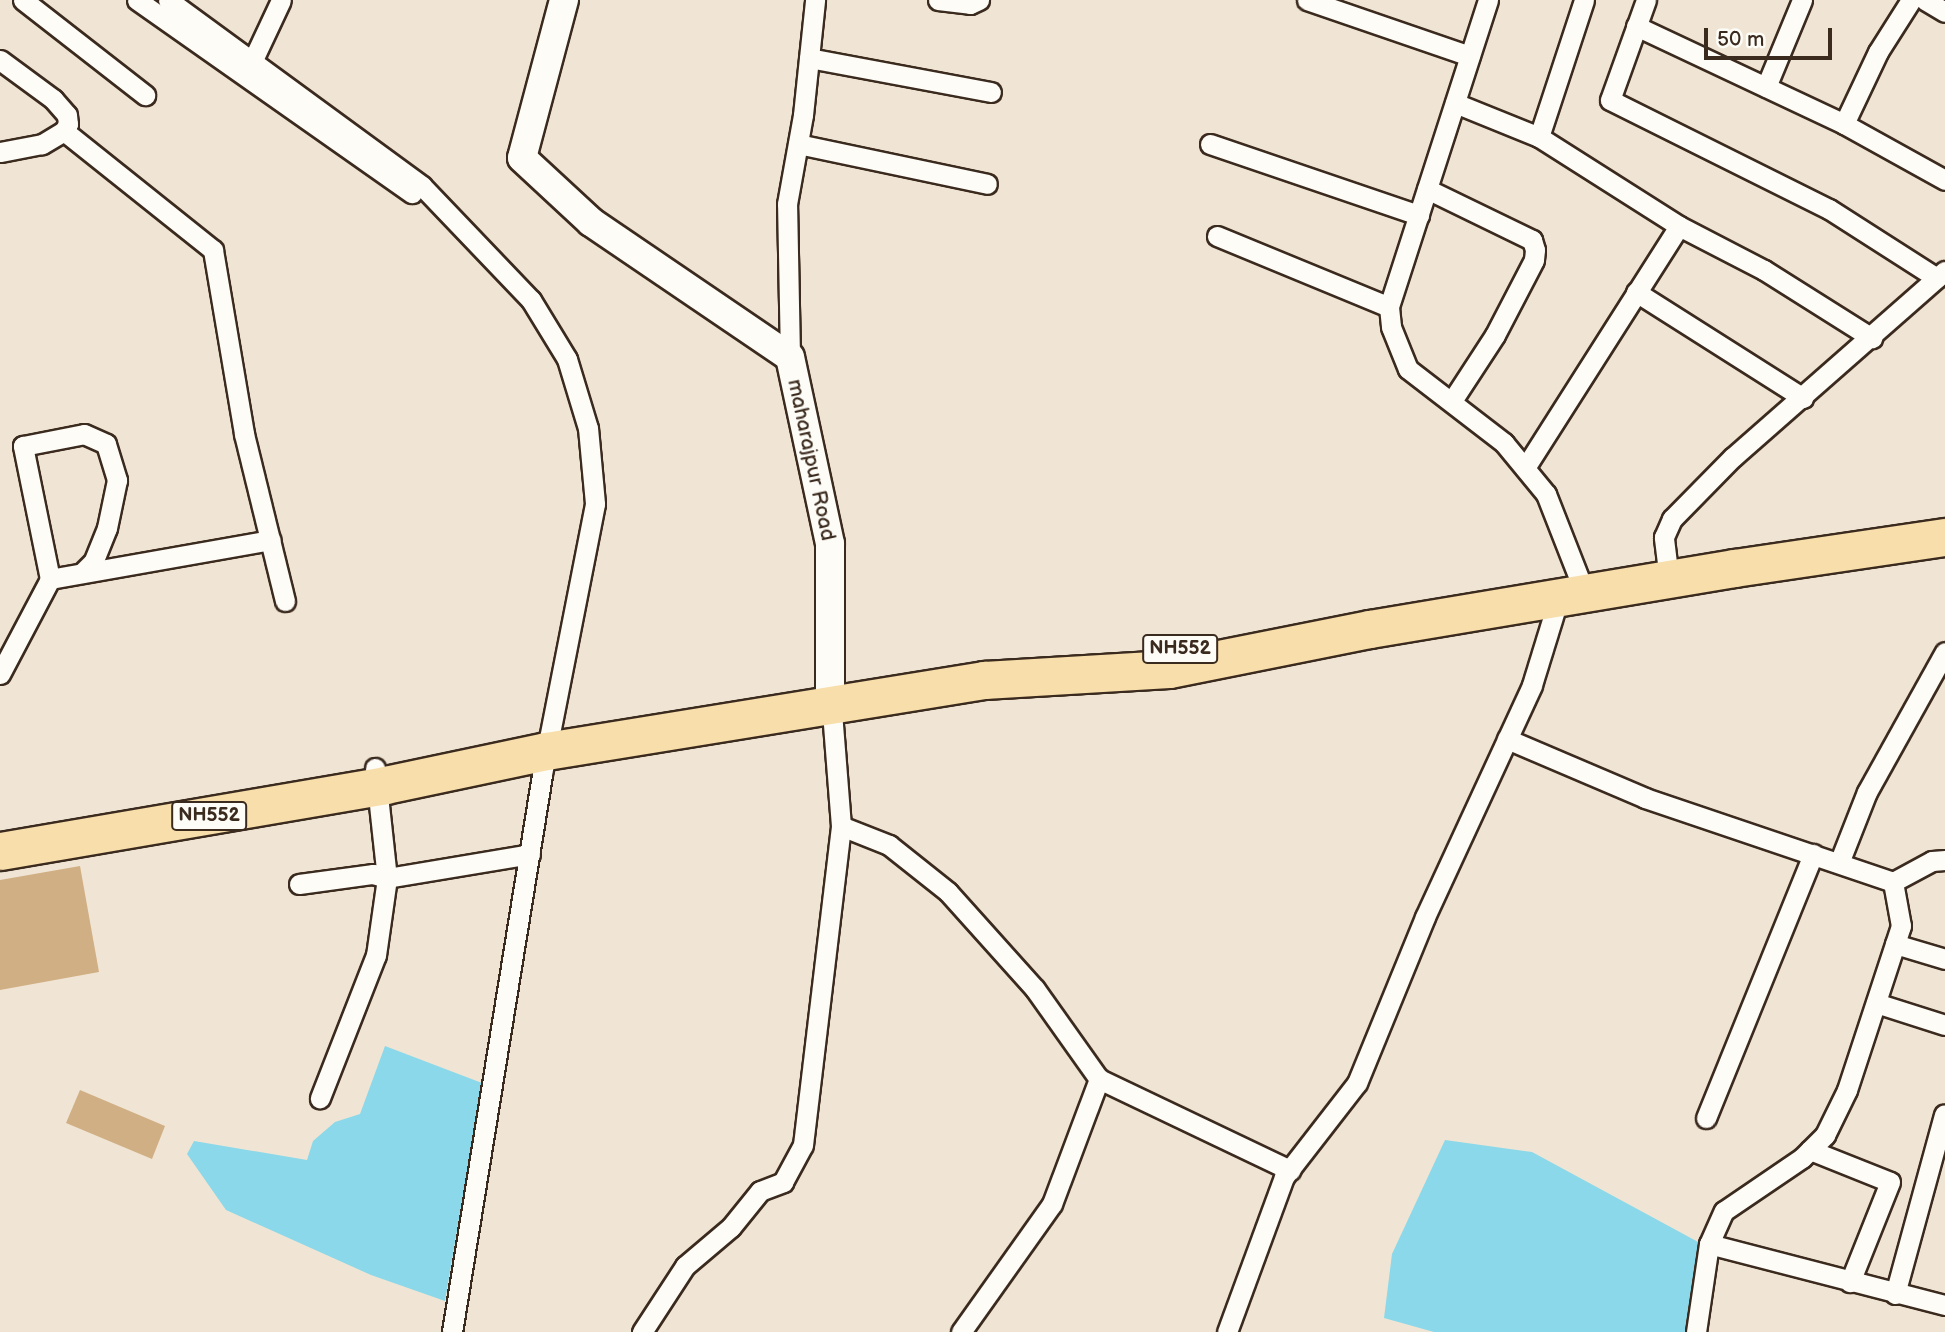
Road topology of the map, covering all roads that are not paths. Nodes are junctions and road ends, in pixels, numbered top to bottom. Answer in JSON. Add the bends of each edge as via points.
{"nodes":[{"id":1,"x":23,"y":0,"type":"edge"},
{"id":2,"x":137,"y":0,"type":"edge"},
{"id":3,"x":168,"y":0,"type":"edge"},
{"id":4,"x":281,"y":0,"type":"edge"},
{"id":5,"x":564,"y":0,"type":"edge"},
{"id":6,"x":815,"y":0,"type":"edge"},
{"id":7,"x":938,"y":0,"type":"edge"},
{"id":8,"x":979,"y":0,"type":"edge"},
{"id":9,"x":1307,"y":0,"type":"edge"},
{"id":10,"x":1488,"y":0,"type":"edge"},
{"id":11,"x":1584,"y":0,"type":"edge"},
{"id":12,"x":1646,"y":0,"type":"edge"},
{"id":13,"x":1802,"y":0,"type":"edge"},
{"id":14,"x":1911,"y":0,"type":"edge"},
{"id":15,"x":1925,"y":0,"type":"edge"},
{"id":16,"x":1945,"y":12,"type":"edge"},
{"id":17,"x":1636,"y":26,"type":"junction"},
{"id":18,"x":1470,"y":56,"type":"junction"},
{"id":19,"x":809,"y":58,"type":"junction"},
{"id":20,"x":0,"y":60,"type":"edge"},
{"id":21,"x":252,"y":62,"type":"junction"},
{"id":22,"x":1766,"y":87,"type":"junction"},
{"id":23,"x":991,"y":92,"type":"dead end"},
{"id":24,"x":145,"y":94,"type":"dead end"},
{"id":25,"x":1455,"y":103,"type":"junction"},
{"id":26,"x":1844,"y":124,"type":"junction"},
{"id":27,"x":64,"y":131,"type":"junction"},
{"id":28,"x":1539,"y":137,"type":"junction"},
{"id":29,"x":798,"y":144,"type":"junction"},
{"id":30,"x":1210,"y":144,"type":"dead end"},
{"id":31,"x":0,"y":152,"type":"edge"},
{"id":32,"x":1945,"y":180,"type":"edge"},
{"id":33,"x":987,"y":184,"type":"dead end"},
{"id":34,"x":1427,"y":189,"type":"junction"},
{"id":35,"x":435,"y":204,"type":"junction"},
{"id":36,"x":1419,"y":215,"type":"junction"},
{"id":37,"x":1679,"y":226,"type":"junction"},
{"id":38,"x":1217,"y":236,"type":"dead end"},
{"id":39,"x":1941,"y":275,"type":"edge"},
{"id":40,"x":1636,"y":292,"type":"junction"},
{"id":41,"x":1389,"y":307,"type":"junction"},
{"id":42,"x":1872,"y":338,"type":"junction"},
{"id":43,"x":790,"y":357,"type":"junction"},
{"id":44,"x":1803,"y":398,"type":"junction"},
{"id":45,"x":1452,"y":401,"type":"junction"},
{"id":46,"x":1525,"y":468,"type":"junction"},
{"id":47,"x":1945,"y":521,"type":"edge"},
{"id":48,"x":1945,"y":537,"type":"edge"},
{"id":49,"x":271,"y":540,"type":"junction"},
{"id":50,"x":1667,"y":563,"type":"junction"},
{"id":51,"x":82,"y":573,"type":"junction"},
{"id":52,"x":50,"y":579,"type":"junction"},
{"id":53,"x":1567,"y":587,"type":"junction"},
{"id":54,"x":285,"y":601,"type":"dead end"},
{"id":55,"x":1945,"y":652,"type":"edge"},
{"id":56,"x":0,"y":674,"type":"edge"},
{"id":57,"x":831,"y":699,"type":"junction"},
{"id":58,"x":1507,"y":739,"type":"junction"},
{"id":59,"x":548,"y":741,"type":"junction"},
{"id":60,"x":377,"y":777,"type":"junction"},
{"id":61,"x":841,"y":826,"type":"junction"},
{"id":62,"x":0,"y":832,"type":"edge"},
{"id":63,"x":1945,"y":842,"type":"edge"},
{"id":64,"x":0,"y":851,"type":"edge"},
{"id":65,"x":530,"y":854,"type":"junction"},
{"id":66,"x":1813,"y":854,"type":"junction"},
{"id":67,"x":1938,"y":860,"type":"edge"},
{"id":68,"x":1839,"y":863,"type":"junction"},
{"id":69,"x":387,"y":878,"type":"junction"},
{"id":70,"x":1893,"y":882,"type":"junction"},
{"id":71,"x":299,"y":884,"type":"dead end"},
{"id":72,"x":1895,"y":944,"type":"junction"},
{"id":73,"x":1945,"y":959,"type":"edge"},
{"id":74,"x":1876,"y":1003,"type":"junction"},
{"id":75,"x":1945,"y":1025,"type":"edge"},
{"id":76,"x":1099,"y":1079,"type":"junction"},
{"id":77,"x":320,"y":1098,"type":"dead end"},
{"id":78,"x":1944,"y":1115,"type":"edge"},
{"id":79,"x":1706,"y":1118,"type":"dead end"},
{"id":80,"x":1810,"y":1150,"type":"junction"},
{"id":81,"x":1290,"y":1170,"type":"junction"},
{"id":82,"x":1890,"y":1182,"type":"junction"},
{"id":83,"x":1922,"y":1196,"type":"junction"},
{"id":84,"x":1709,"y":1244,"type":"junction"},
{"id":85,"x":1850,"y":1282,"type":"junction"},
{"id":86,"x":1895,"y":1294,"type":"junction"},
{"id":87,"x":1945,"y":1305,"type":"edge"},
{"id":88,"x":452,"y":1332,"type":"edge"},
{"id":89,"x":642,"y":1332,"type":"edge"},
{"id":90,"x":961,"y":1332,"type":"edge"},
{"id":91,"x":1227,"y":1332,"type":"edge"},
{"id":92,"x":1696,"y":1332,"type":"edge"}],
"edges":[{"from":1,"to":24,"type":"street"},
{"from":2,"to":35,"type":"street","via":[[367,164]]},
{"from":3,"to":21,"type":"street"},
{"from":4,"to":21,"type":"street"},
{"from":5,"to":43,"type":"street","via":[[522,158],[591,222]]},
{"from":6,"to":19,"type":"street"},
{"from":7,"to":8,"type":"street","via":[[970,4]]},
{"from":9,"to":18,"type":"street"},
{"from":10,"to":18,"type":"street"},
{"from":11,"to":28,"type":"street"},
{"from":12,"to":17,"type":"street"},
{"from":13,"to":22,"type":"street"},
{"from":14,"to":26,"type":"street","via":[[1878,52]]},
{"from":15,"to":16,"type":"street"},
{"from":17,"to":22,"type":"street"},
{"from":17,"to":39,"type":"street","via":[[1610,100],[1829,209]]},
{"from":18,"to":25,"type":"street"},
{"from":19,"to":23,"type":"street"},
{"from":19,"to":29,"type":"street"},
{"from":20,"to":27,"type":"street","via":[[67,115]]},
{"from":21,"to":35,"type":"street","via":[[422,186]]},
{"from":22,"to":26,"type":"street"},
{"from":25,"to":28,"type":"street"},
{"from":25,"to":34,"type":"street"},
{"from":26,"to":32,"type":"street"},
{"from":27,"to":31,"type":"street","via":[[42,145]]},
{"from":27,"to":49,"type":"street","via":[[213,250],[244,433]]},
{"from":28,"to":37,"type":"street"},
{"from":29,"to":33,"type":"street"},
{"from":29,"to":43,"type":"street","via":[[787,204]]},
{"from":30,"to":36,"type":"street"},
{"from":34,"to":36,"type":"street"},
{"from":34,"to":45,"type":"street","via":[[1532,240],[1535,250],[1495,335]]},
{"from":35,"to":59,"type":"street","via":[[531,300],[567,359],[588,428],[595,504]]},
{"from":36,"to":41,"type":"street"},
{"from":37,"to":40,"type":"street"},
{"from":37,"to":42,"type":"street","via":[[1764,270]]},
{"from":38,"to":41,"type":"street"},
{"from":39,"to":42,"type":"street"},
{"from":40,"to":44,"type":"street"},
{"from":40,"to":46,"type":"street"},
{"from":41,"to":45,"type":"street","via":[[1391,327],[1408,369]]},
{"from":42,"to":44,"type":"street"},
{"from":43,"to":57,"type":"street","name":"maharajpur Road","via":[[830,544]]},
{"from":44,"to":50,"type":"street","via":[[1733,457],[1672,519],[1664,537]]},
{"from":45,"to":46,"type":"street","via":[[1504,443]]},
{"from":46,"to":53,"type":"street","via":[[1546,494]]},
{"from":47,"to":50,"type":"highway","number":"NH552","via":[[1804,537]]},
{"from":48,"to":53,"type":"highway","number":"NH552"},
{"from":49,"to":51,"type":"street"},
{"from":49,"to":54,"type":"street"},
{"from":50,"to":53,"type":"highway","number":"NH552"},
{"from":51,"to":52,"type":"street"},
{"from":51,"to":52,"type":"street","via":[[94,561],[107,528],[117,480],[106,444],[85,434],[23,446]]},
{"from":52,"to":56,"type":"street"},
{"from":53,"to":57,"type":"highway","number":"NH552","via":[[1185,648],[963,666]]},
{"from":53,"to":58,"type":"street"},
{"from":55,"to":68,"type":"street","via":[[1867,792]]},
{"from":57,"to":59,"type":"highway","number":"NH552"},
{"from":57,"to":61,"type":"street"},
{"from":58,"to":66,"type":"street","via":[[1645,798]]},
{"from":58,"to":81,"type":"street","via":[[1425,918],[1357,1083]]},
{"from":59,"to":60,"type":"highway","number":"NH552"},
{"from":59,"to":65,"type":"street"},
{"from":60,"to":62,"type":"highway","number":"NH552"},
{"from":60,"to":64,"type":"highway","number":"NH552"},
{"from":60,"to":69,"type":"street"},
{"from":61,"to":76,"type":"street","via":[[889,845],[948,892],[1035,989]]},
{"from":61,"to":89,"type":"street","via":[[803,1145],[783,1182],[760,1191],[731,1227],[685,1266]]},
{"from":63,"to":67,"type":"street"},
{"from":65,"to":69,"type":"street"},
{"from":65,"to":88,"type":"street","via":[[452,1310]]},
{"from":66,"to":68,"type":"street"},
{"from":66,"to":79,"type":"street"},
{"from":67,"to":70,"type":"street"},
{"from":68,"to":70,"type":"street"},
{"from":69,"to":71,"type":"street","via":[[373,874]]},
{"from":69,"to":77,"type":"street","via":[[376,955]]},
{"from":70,"to":72,"type":"street","via":[[1901,926]]},
{"from":72,"to":73,"type":"street"},
{"from":72,"to":74,"type":"street"},
{"from":74,"to":75,"type":"street"},
{"from":74,"to":80,"type":"street","via":[[1847,1090],[1825,1135]]},
{"from":76,"to":81,"type":"street"},
{"from":76,"to":90,"type":"street","via":[[1052,1204]]},
{"from":78,"to":83,"type":"street"},
{"from":80,"to":82,"type":"street"},
{"from":80,"to":84,"type":"street","via":[[1724,1211]]},
{"from":81,"to":91,"type":"street"},
{"from":82,"to":83,"type":"street","via":[[1908,1185]]},
{"from":82,"to":85,"type":"street"},
{"from":83,"to":86,"type":"street"},
{"from":84,"to":85,"type":"street"},
{"from":84,"to":92,"type":"street"},
{"from":85,"to":86,"type":"street"},
{"from":86,"to":87,"type":"street"}]}
